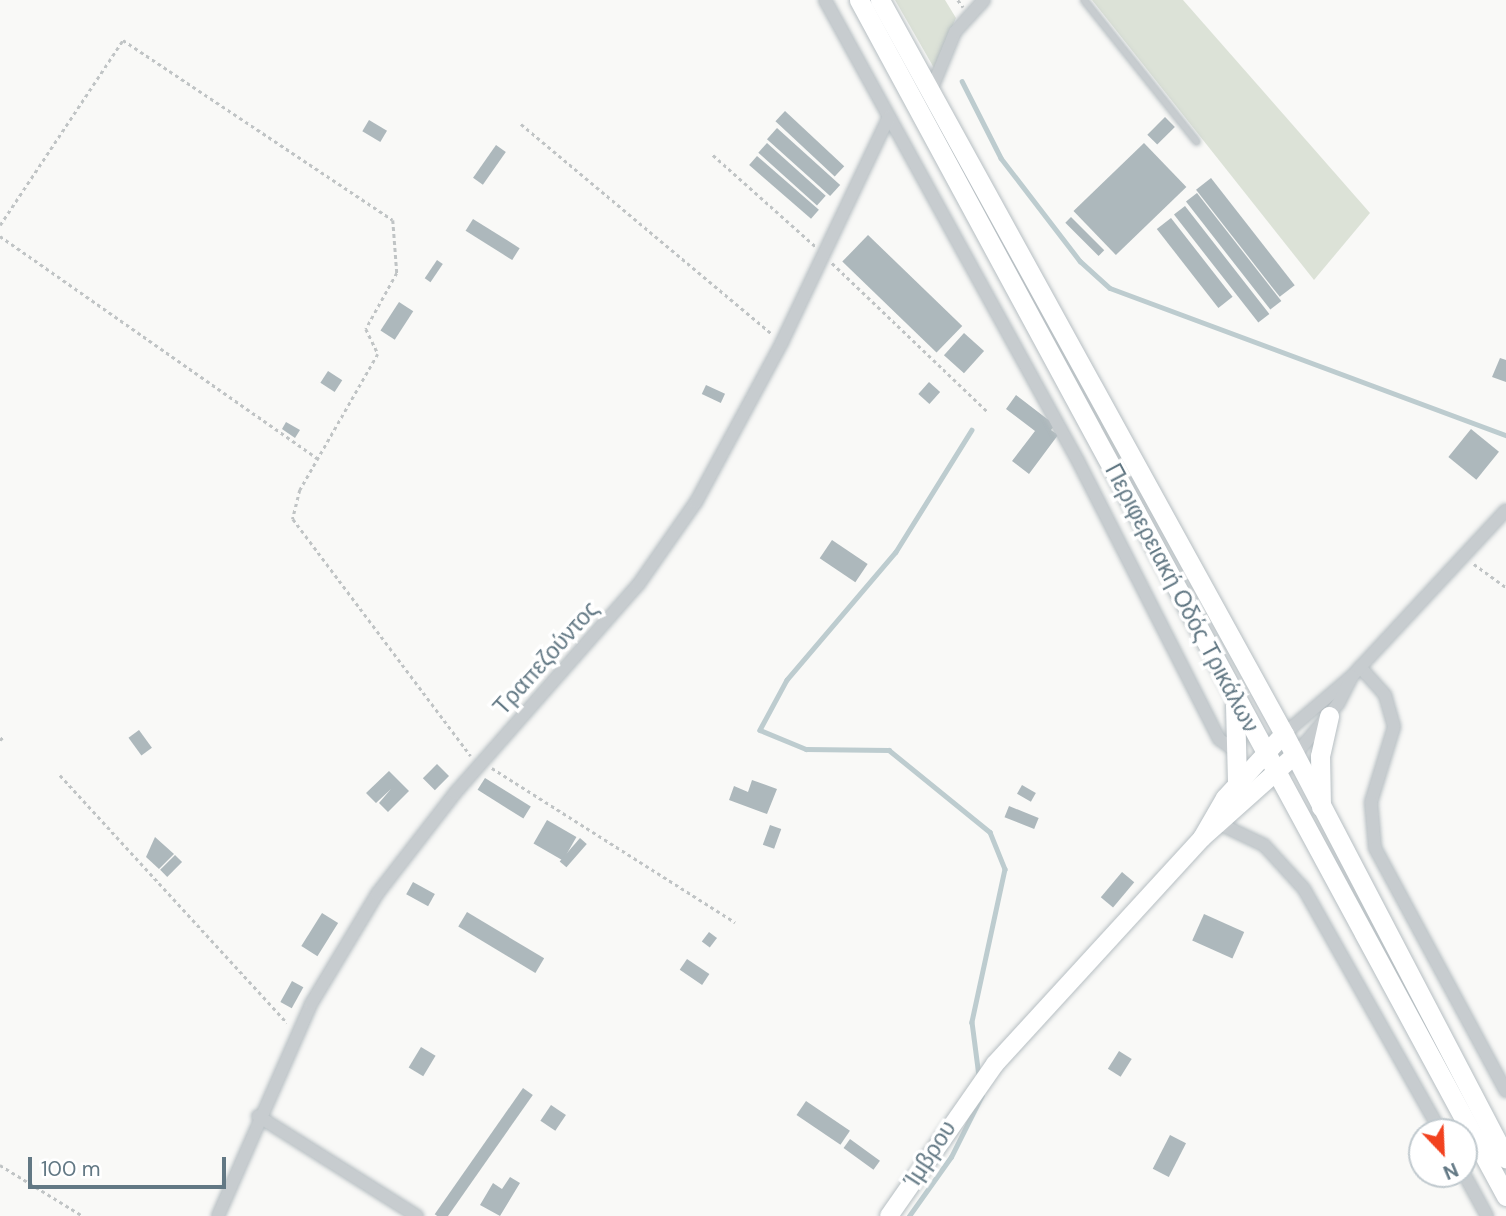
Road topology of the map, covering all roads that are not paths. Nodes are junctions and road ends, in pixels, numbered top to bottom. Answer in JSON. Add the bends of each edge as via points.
{"nodes":[{"id":1,"x":825,"y":0,"type":"edge"},
{"id":2,"x":859,"y":0,"type":"edge"},
{"id":3,"x":880,"y":0,"type":"edge"},
{"id":4,"x":984,"y":0,"type":"edge"},
{"id":5,"x":1084,"y":0,"type":"edge"},
{"id":6,"x":930,"y":93,"type":"junction"},
{"id":7,"x":888,"y":117,"type":"junction"},
{"id":8,"x":1197,"y":142,"type":"dead end"},
{"id":9,"x":1506,"y":510,"type":"edge"},
{"id":10,"x":1356,"y":672,"type":"junction"},
{"id":11,"x":1232,"y":693,"type":"junction"},
{"id":12,"x":1329,"y":716,"type":"junction"},
{"id":13,"x":1283,"y":734,"type":"junction"},
{"id":14,"x":1265,"y":753,"type":"junction"},
{"id":15,"x":1240,"y":754,"type":"junction"},
{"id":16,"x":1295,"y":755,"type":"junction"},
{"id":17,"x":1275,"y":775,"type":"junction"},
{"id":18,"x":1237,"y":782,"type":"junction"},
{"id":19,"x":1321,"y":811,"type":"junction"},
{"id":20,"x":1222,"y":825,"type":"junction"},
{"id":21,"x":1202,"y":838,"type":"junction"},
{"id":22,"x":1506,"y":1091,"type":"edge"},
{"id":23,"x":258,"y":1116,"type":"junction"},
{"id":24,"x":1433,"y":1118,"type":"edge"},
{"id":25,"x":1506,"y":1159,"type":"edge"},
{"id":26,"x":1472,"y":1188,"type":"edge"},
{"id":27,"x":1506,"y":1196,"type":"edge"},
{"id":28,"x":218,"y":1216,"type":"edge"},
{"id":29,"x":417,"y":1216,"type":"edge"},
{"id":30,"x":890,"y":1216,"type":"edge"},
{"id":31,"x":1487,"y":1216,"type":"edge"}],
"edges":[{"from":1,"to":7,"type":"street"},
{"from":2,"to":11,"type":"main road","name":"Περιφερειακή Οδός Τρικάλων"},
{"from":3,"to":6,"type":"main road","name":"Περιφερειακή Οδός Τρικάλων"},
{"from":4,"to":6,"type":"street","via":[[955,32],[940,82]]},
{"from":5,"to":8,"type":"lane"},
{"from":6,"to":13,"type":"main road","name":"Περιφερειακή Οδός Τρικάλων"},
{"from":7,"to":15,"type":"street","via":[[1084,472],[1219,739]]},
{"from":7,"to":23,"type":"street","name":"Τραπεζούντος","via":[[782,342],[669,545],[481,762],[377,894],[297,1034]]},
{"from":9,"to":10,"type":"street"},
{"from":10,"to":12,"type":"street"},
{"from":10,"to":13,"type":"street"},
{"from":10,"to":22,"type":"street","via":[[1385,695],[1394,727],[1371,802],[1376,848]]},
{"from":11,"to":14,"type":"main road","name":"Περιφερειακή Οδός Τρικάλων"},
{"from":11,"to":15,"type":"main road"},
{"from":12,"to":16,"type":"street"},
{"from":12,"to":19,"type":"main road","via":[[1320,756]]},
{"from":13,"to":14,"type":"street"},
{"from":13,"to":16,"type":"main road","name":"Περιφερειακή Οδός Τρικάλων"},
{"from":14,"to":17,"type":"main road","name":"Περιφερειακή Οδός Τρικάλων"},
{"from":14,"to":18,"type":"street"},
{"from":15,"to":18,"type":"main road"},
{"from":16,"to":17,"type":"street"},
{"from":16,"to":19,"type":"main road","name":"Περιφερειακή Οδός Τρικάλων"},
{"from":17,"to":20,"type":"street"},
{"from":17,"to":27,"type":"main road","name":"Περιφερειακή Οδός Τρικάλων"},
{"from":18,"to":21,"type":"street"},
{"from":19,"to":25,"type":"main road","name":"Περιφερειακή Οδός Τρικάλων"},
{"from":20,"to":21,"type":"street"},
{"from":20,"to":24,"type":"street","via":[[1264,845],[1304,889]]},
{"from":21,"to":30,"type":"street","name":"Ίμβρου","via":[[970,1093]]},
{"from":23,"to":28,"type":"street","name":"Τραπεζούντος"},
{"from":23,"to":29,"type":"street"},
{"from":26,"to":31,"type":"street"}]}
